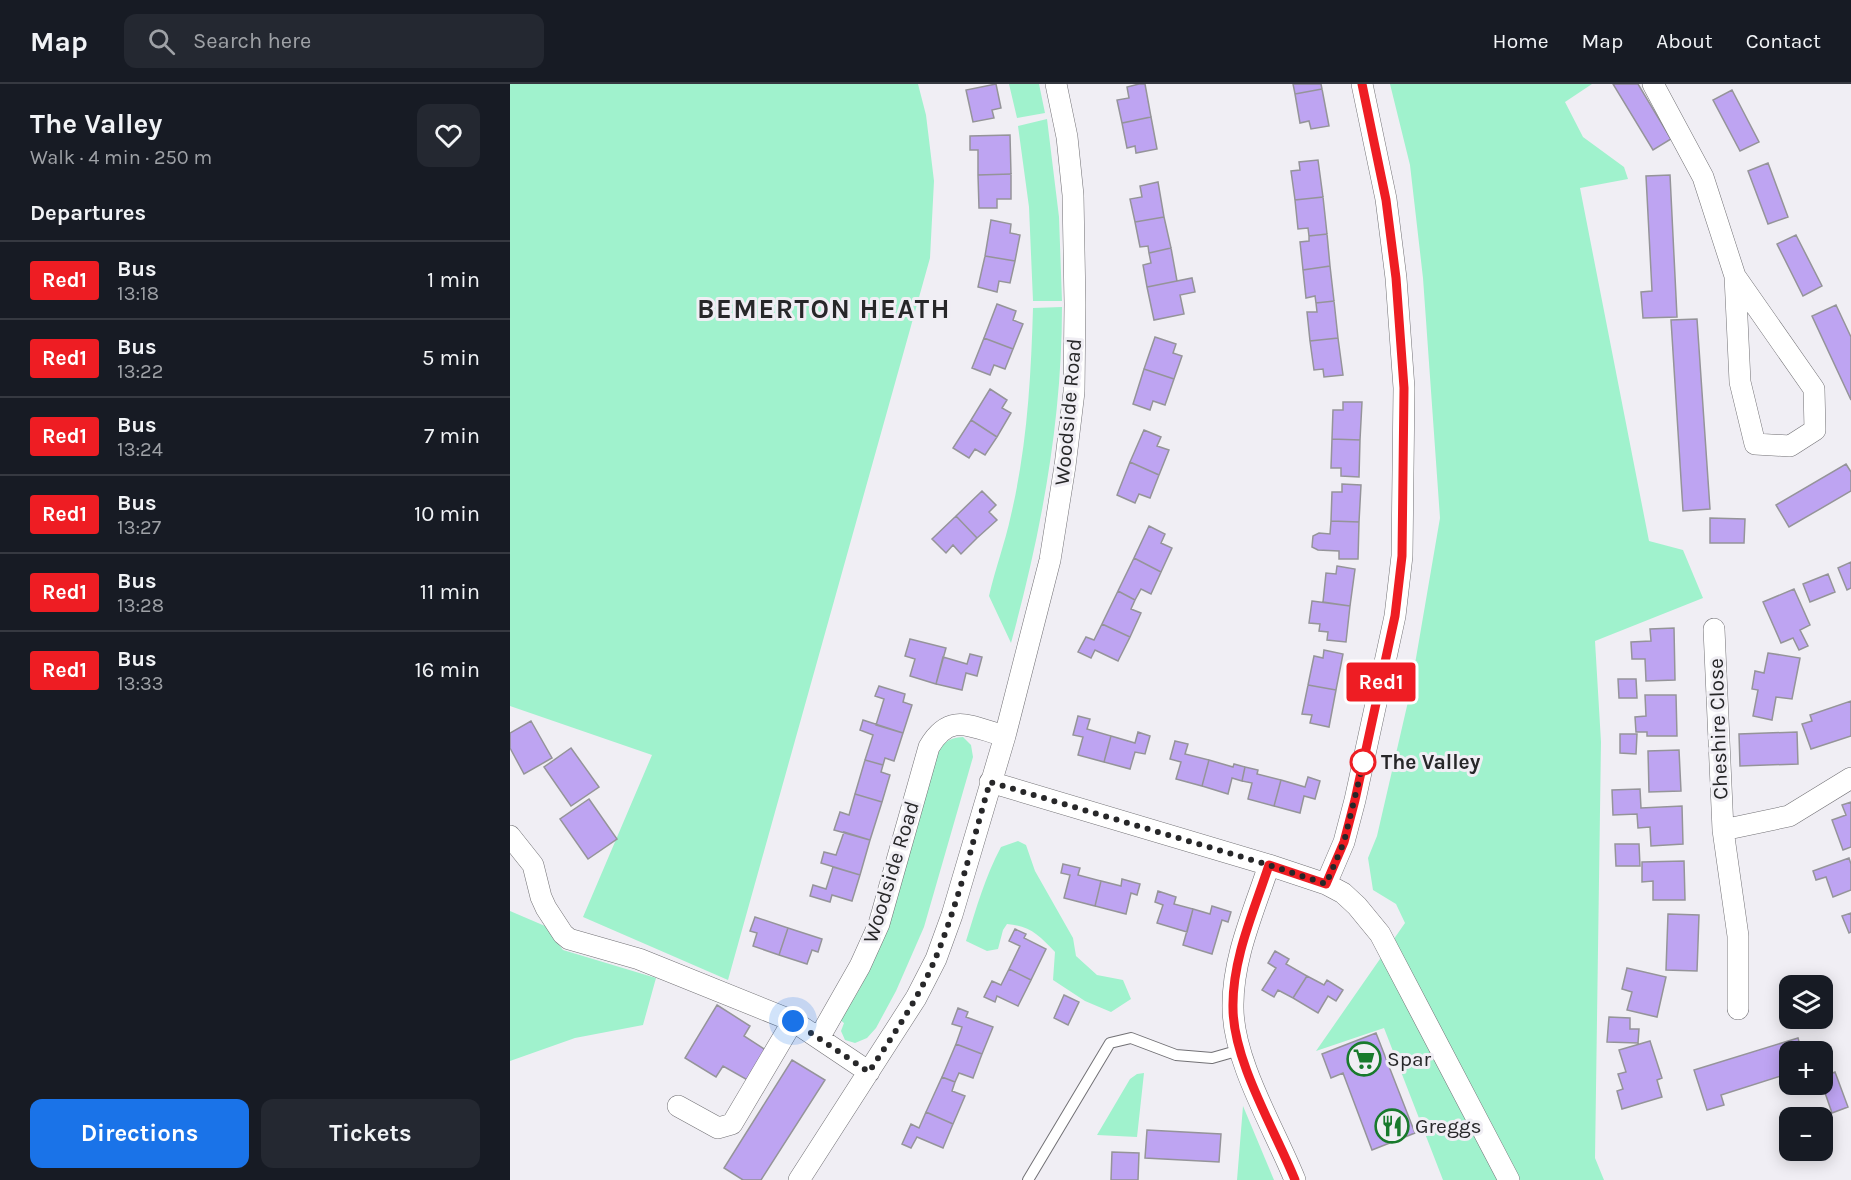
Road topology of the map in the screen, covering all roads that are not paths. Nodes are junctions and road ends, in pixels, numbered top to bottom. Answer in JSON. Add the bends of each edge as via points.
{"nodes":[{"id":1,"x":1056,"y":84,"type":"edge"},
{"id":2,"x":1362,"y":84,"type":"edge"},
{"id":3,"x":1653,"y":84,"type":"edge"},
{"id":4,"x":1735,"y":276,"type":"junction"},
{"id":5,"x":1714,"y":629,"type":"dead end"},
{"id":6,"x":1005,"y":736,"type":"junction"},
{"id":7,"x":1851,"y":778,"type":"edge"},
{"id":8,"x":990,"y":782,"type":"junction"},
{"id":9,"x":1723,"y":830,"type":"junction"},
{"id":10,"x":510,"y":836,"type":"edge"},
{"id":11,"x":1269,"y":865,"type":"junction"},
{"id":12,"x":1326,"y":884,"type":"junction"},
{"id":13,"x":1738,"y":1010,"type":"dead end"},
{"id":14,"x":793,"y":1021,"type":"junction"},
{"id":15,"x":819,"y":1038,"type":"junction"},
{"id":16,"x":1240,"y":1050,"type":"junction"},
{"id":17,"x":869,"y":1072,"type":"junction"},
{"id":18,"x":678,"y":1106,"type":"dead end"},
{"id":19,"x":799,"y":1180,"type":"edge"},
{"id":20,"x":1028,"y":1180,"type":"edge"},
{"id":21,"x":1295,"y":1180,"type":"edge"},
{"id":22,"x":1509,"y":1180,"type":"edge"}],
"edges":[{"from":1,"to":6,"type":"street","name":"Woodside Road","via":[[1073,195],[1074,392],[1050,560]]},
{"from":2,"to":12,"type":"street","via":[[1386,200],[1396,278],[1404,388],[1402,556],[1395,616],[1355,800],[1344,842]]},
{"from":3,"to":4,"type":"street","via":[[1703,177]]},
{"from":4,"to":4,"type":"street","via":[[1740,382],[1755,444],[1790,446],[1815,430],[1814,389]]},
{"from":5,"to":9,"type":"street","name":"Cheshire Close"},
{"from":6,"to":8,"type":"street","name":"Woodside Road"},
{"from":6,"to":15,"type":"street","name":"Woodside Road","via":[[961,724],[946,726],[936,734],[879,924]]},
{"from":7,"to":9,"type":"street","name":"Cheshire Close","via":[[1789,816]]},
{"from":8,"to":11,"type":"street"},
{"from":8,"to":17,"type":"street","name":"Woodside Road","via":[[936,959]]},
{"from":9,"to":13,"type":"street","name":"Cheshire Close","via":[[1738,936]]},
{"from":10,"to":14,"type":"street","via":[[533,865],[546,908],[569,939],[639,959]]},
{"from":11,"to":12,"type":"street"},
{"from":11,"to":16,"type":"street","via":[[1235,982],[1233,1008]]},
{"from":12,"to":22,"type":"street","via":[[1343,893],[1380,934]]},
{"from":14,"to":15,"type":"street"},
{"from":14,"to":18,"type":"street","via":[[732,1124],[718,1128]]},
{"from":15,"to":17,"type":"street"},
{"from":16,"to":20,"type":"lane","via":[[1212,1058],[1176,1055],[1131,1038],[1110,1043]]},
{"from":16,"to":21,"type":"street"},
{"from":17,"to":19,"type":"street","name":"Woodside Road"}]}
